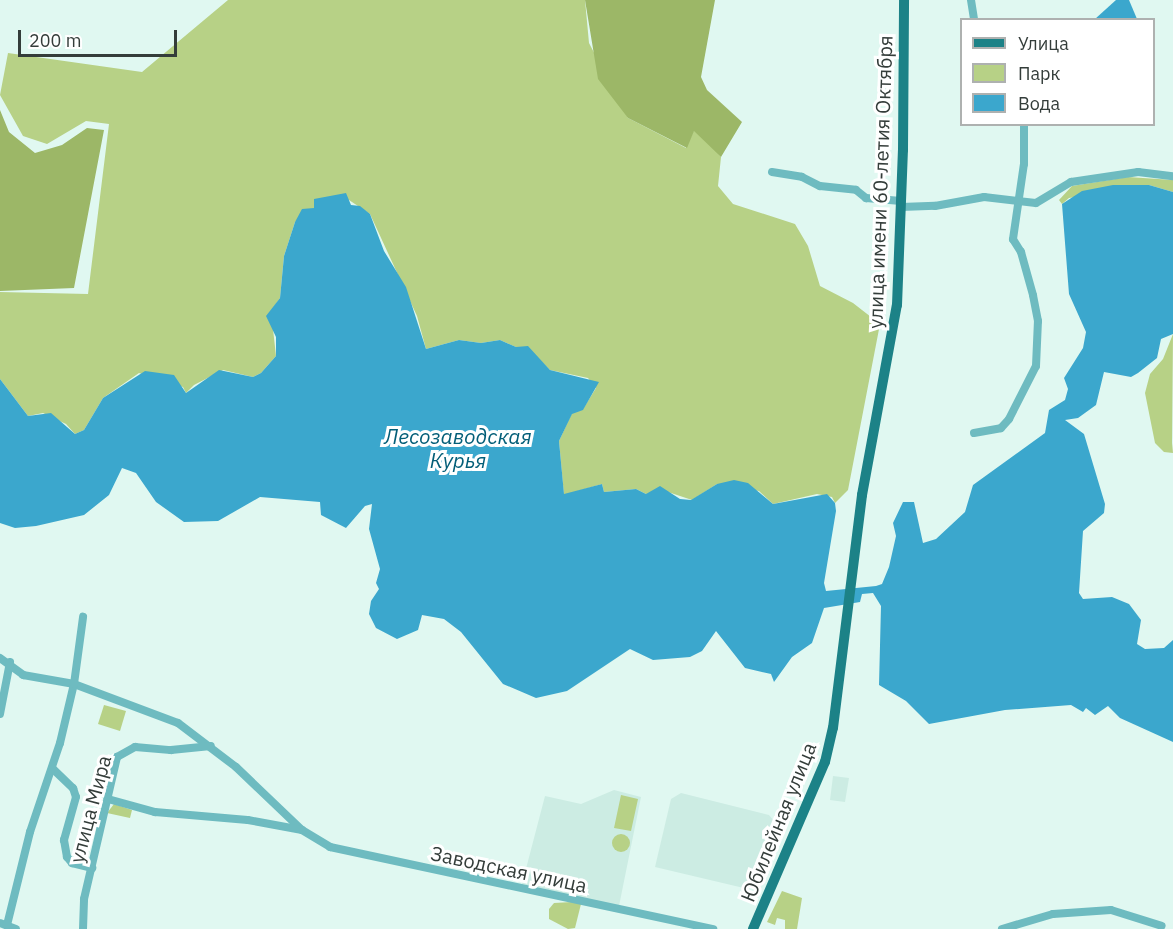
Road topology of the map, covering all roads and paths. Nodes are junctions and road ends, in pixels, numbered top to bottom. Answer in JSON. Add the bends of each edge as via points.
{"nodes":[{"id":1,"x":904,"y":0,"type":"edge"},
{"id":2,"x":971,"y":0,"type":"edge"},
{"id":3,"x":974,"y":18,"type":"edge"},
{"id":4,"x":1024,"y":126,"type":"edge"},
{"id":5,"x":772,"y":172,"type":"dead end"},
{"id":6,"x":1173,"y":176,"type":"edge"},
{"id":7,"x":1018,"y":200,"type":"junction"},
{"id":8,"x":901,"y":204,"type":"junction"},
{"id":9,"x":974,"y":433,"type":"dead end"},
{"id":10,"x":82,"y":617,"type":"dead end"},
{"id":11,"x":846,"y":620,"type":"joint"},
{"id":12,"x":0,"y":658,"type":"edge"},
{"id":13,"x":10,"y":662,"type":"junction"},
{"id":14,"x":8,"y":672,"type":"junction"},
{"id":15,"x":23,"y":675,"type":"junction"},
{"id":16,"x":74,"y":684,"type":"junction"},
{"id":17,"x":0,"y":714,"type":"edge"},
{"id":18,"x":211,"y":746,"type":"junction"},
{"id":19,"x":53,"y":769,"type":"junction"},
{"id":20,"x":108,"y":799,"type":"junction"},
{"id":21,"x":302,"y":830,"type":"junction"},
{"id":22,"x":92,"y":868,"type":"junction"},
{"id":23,"x":3,"y":924,"type":"edge"},
{"id":24,"x":1162,"y":926,"type":"dead end"},
{"id":25,"x":16,"y":929,"type":"edge"},
{"id":26,"x":83,"y":929,"type":"edge"},
{"id":27,"x":713,"y":929,"type":"edge"},
{"id":28,"x":753,"y":929,"type":"edge"},
{"id":29,"x":1002,"y":929,"type":"edge"}],
"edges":[{"from":1,"to":8,"type":"main road","name":"улица имени 60-летия Октября"},
{"from":2,"to":3,"type":"street"},
{"from":4,"to":7,"type":"street"},
{"from":5,"to":8,"type":"street"},
{"from":6,"to":7,"type":"street","via":[[1124,173],[1071,182],[1043,202]]},
{"from":7,"to":8,"type":"street","via":[[984,197],[935,206]]},
{"from":7,"to":9,"type":"street","via":[[1013,239],[1021,252],[1038,321],[1036,366],[1001,428]]},
{"from":8,"to":11,"type":"main road","name":"улица имени 60-летия Октября","via":[[893,333],[862,495]]},
{"from":10,"to":16,"type":"street"},
{"from":11,"to":28,"type":"main road","name":"Юбилейная улица","via":[[829,751]]},
{"from":12,"to":13,"type":"street"},
{"from":13,"to":14,"type":"street"},
{"from":13,"to":15,"type":"street"},
{"from":14,"to":15,"type":"street"},
{"from":14,"to":17,"type":"street"},
{"from":15,"to":16,"type":"street"},
{"from":16,"to":18,"type":"street","via":[[178,723]]},
{"from":16,"to":19,"type":"street"},
{"from":18,"to":20,"type":"street","name":"улица Мира","via":[[123,750],[117,757]]},
{"from":18,"to":21,"type":"street"},
{"from":19,"to":22,"type":"street","via":[[76,796],[64,840],[67,857],[72,863]]},
{"from":19,"to":23,"type":"street"},
{"from":20,"to":21,"type":"street","via":[[155,812],[248,820]]},
{"from":20,"to":22,"type":"street","name":"улица Мира"},
{"from":21,"to":27,"type":"street","name":"Заводская улица","via":[[320,842],[364,856]]},
{"from":22,"to":26,"type":"street","name":"улица Мира"},
{"from":23,"to":25,"type":"street"},
{"from":24,"to":29,"type":"street","via":[[1111,910],[1053,914]]}]}
